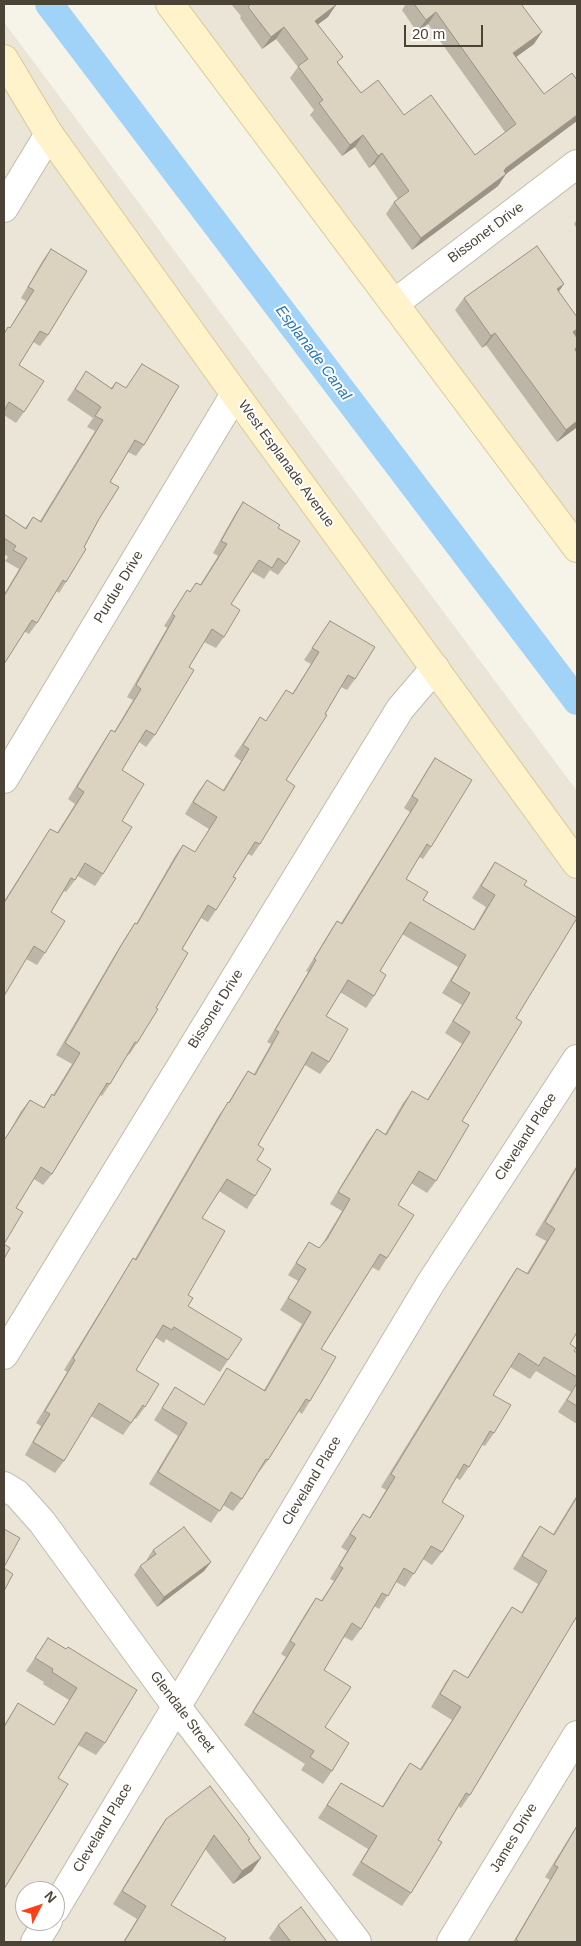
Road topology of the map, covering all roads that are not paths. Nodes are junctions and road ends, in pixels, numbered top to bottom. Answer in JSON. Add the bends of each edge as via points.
{"nodes":[{"id":1,"x":170,"y":4,"type":"edge"},
{"id":2,"x":4,"y":59,"type":"edge"},
{"id":3,"x":49,"y":134,"type":"junction"},
{"id":4,"x":577,"y":164,"type":"edge"},
{"id":5,"x":4,"y":208,"type":"edge"},
{"id":6,"x":395,"y":303,"type":"junction"},
{"id":7,"x":235,"y":394,"type":"junction"},
{"id":8,"x":577,"y":548,"type":"edge"},
{"id":9,"x":435,"y":668,"type":"junction"},
{"id":10,"x":4,"y":779,"type":"edge"},
{"id":11,"x":577,"y":864,"type":"edge"},
{"id":12,"x":577,"y":1059,"type":"edge"},
{"id":13,"x":4,"y":1354,"type":"edge"},
{"id":14,"x":4,"y":1486,"type":"edge"},
{"id":15,"x":176,"y":1706,"type":"junction"},
{"id":16,"x":577,"y":1734,"type":"edge"},
{"id":17,"x":65,"y":1892,"type":"edge"},
{"id":18,"x":42,"y":1931,"type":"edge"},
{"id":19,"x":35,"y":1942,"type":"edge"},
{"id":20,"x":357,"y":1942,"type":"edge"},
{"id":21,"x":451,"y":1942,"type":"edge"}],
"edges":[{"from":1,"to":6,"type":"main road"},
{"from":2,"to":3,"type":"main road","name":"West Esplanade Avenue"},
{"from":3,"to":5,"type":"street"},
{"from":3,"to":7,"type":"main road","name":"West Esplanade Avenue"},
{"from":4,"to":6,"type":"street","name":"Bissonet Drive"},
{"from":6,"to":8,"type":"main road"},
{"from":7,"to":9,"type":"main road","name":"West Esplanade Avenue"},
{"from":7,"to":10,"type":"street","name":"Purdue Drive"},
{"from":9,"to":11,"type":"main road","name":"West Esplanade Avenue"},
{"from":9,"to":13,"type":"street","name":"Bissonet Drive","via":[[400,709]]},
{"from":12,"to":15,"type":"street","name":"Cleveland Place","via":[[430,1284]]},
{"from":14,"to":15,"type":"street","name":"Glendale Street","via":[[17,1494],[42,1522]]},
{"from":15,"to":17,"type":"street","name":"Cleveland Place"},
{"from":15,"to":20,"type":"street","name":"Glendale Street"},
{"from":16,"to":21,"type":"street","name":"James Drive"},
{"from":18,"to":19,"type":"street"}]}
